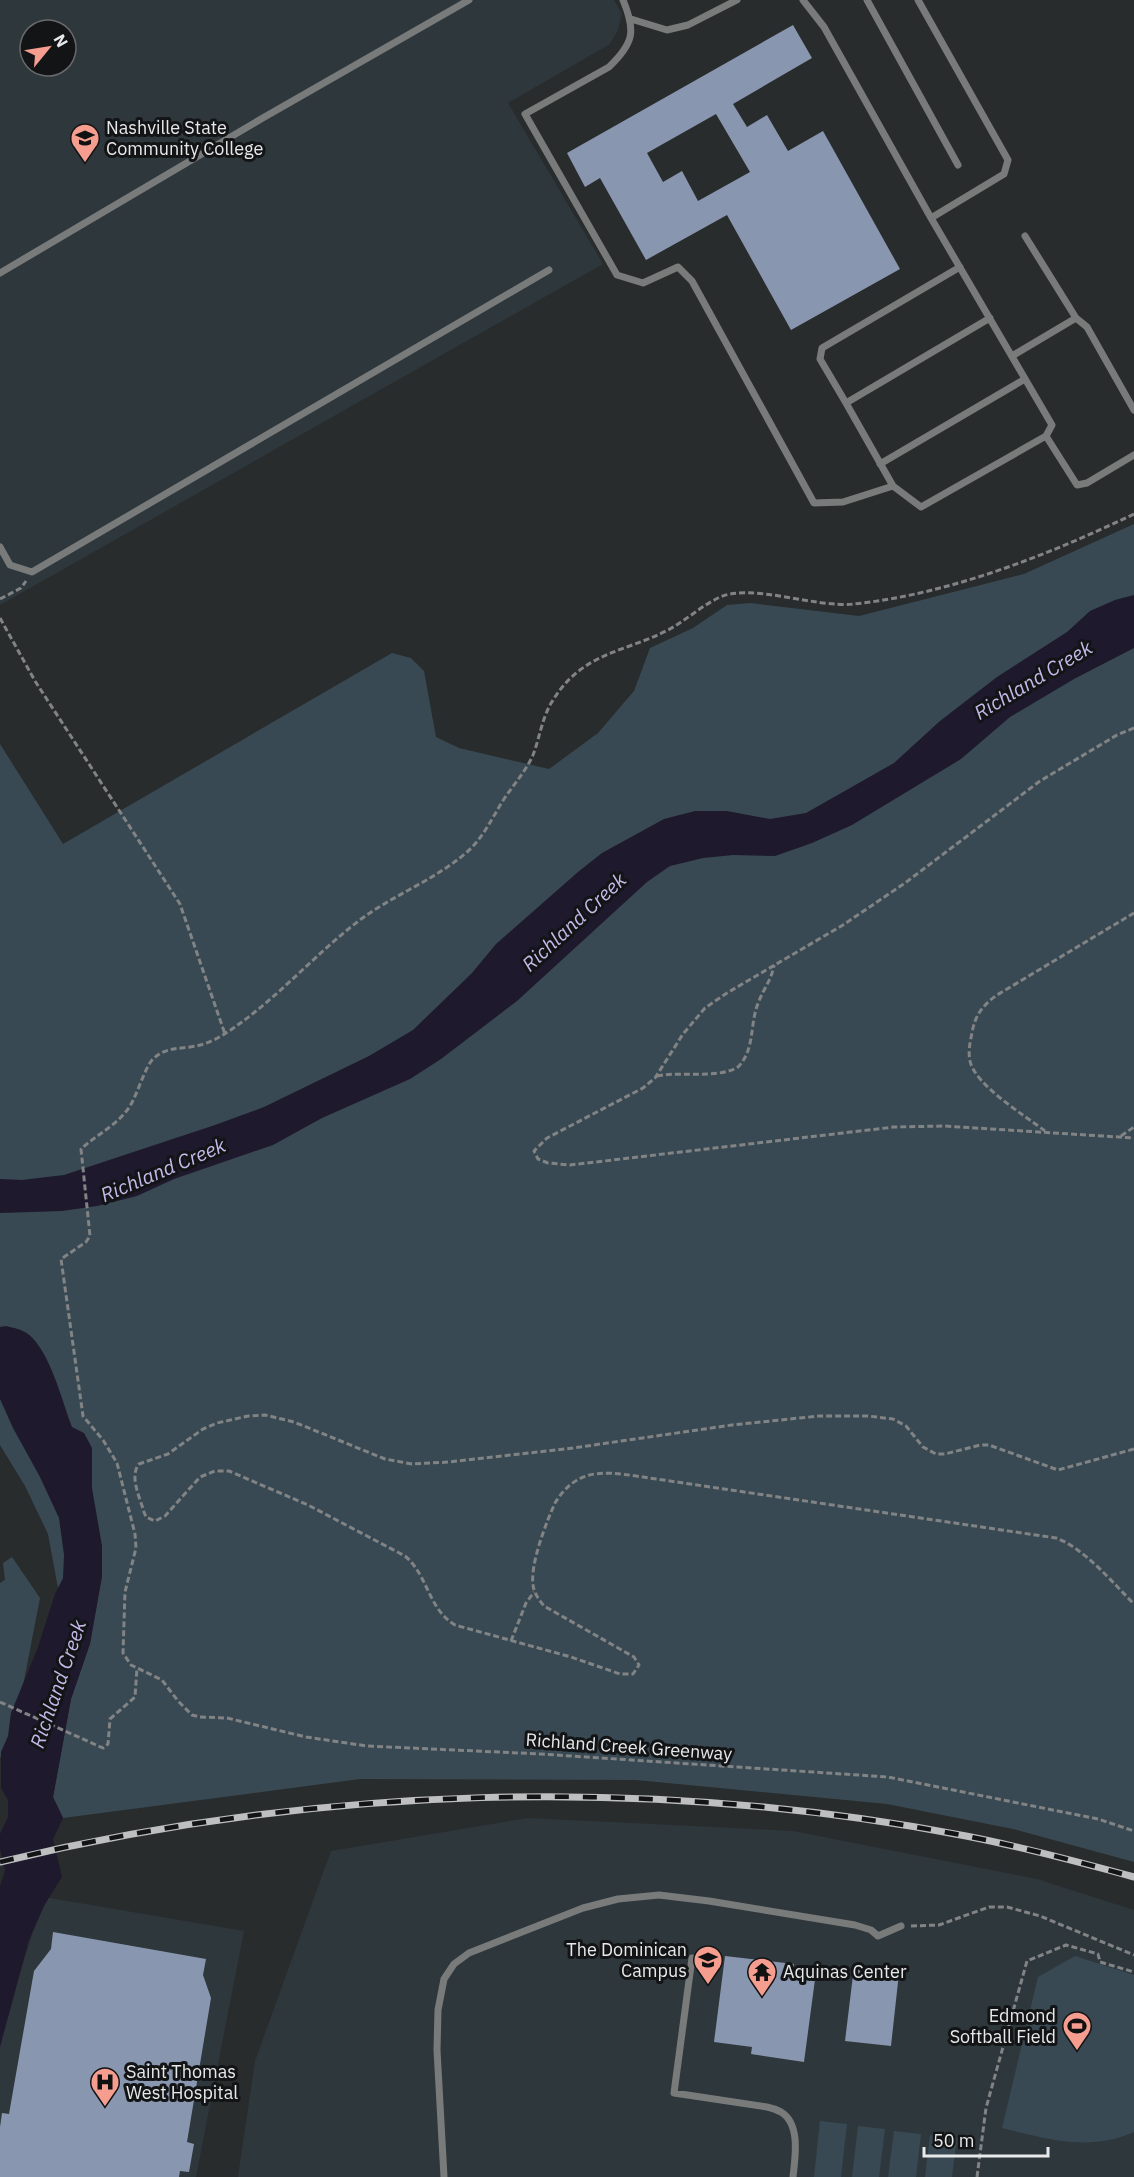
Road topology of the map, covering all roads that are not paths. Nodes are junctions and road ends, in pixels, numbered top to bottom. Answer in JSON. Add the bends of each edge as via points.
{"nodes":[{"id":1,"x":469,"y":0,"type":"edge"},
{"id":2,"x":622,"y":0,"type":"edge"},
{"id":3,"x":737,"y":0,"type":"edge"},
{"id":4,"x":803,"y":0,"type":"edge"},
{"id":5,"x":867,"y":0,"type":"edge"},
{"id":6,"x":918,"y":0,"type":"edge"},
{"id":7,"x":631,"y":19,"type":"junction"},
{"id":8,"x":958,"y":165,"type":"dead end"},
{"id":9,"x":932,"y":218,"type":"junction"},
{"id":10,"x":1025,"y":236,"type":"dead end"},
{"id":11,"x":960,"y":267,"type":"junction"},
{"id":12,"x":549,"y":270,"type":"dead end"},
{"id":13,"x":0,"y":273,"type":"edge"},
{"id":14,"x":990,"y":318,"type":"junction"},
{"id":15,"x":1076,"y":318,"type":"junction"},
{"id":16,"x":1012,"y":356,"type":"junction"},
{"id":17,"x":1025,"y":379,"type":"junction"},
{"id":18,"x":846,"y":403,"type":"junction"},
{"id":19,"x":1134,"y":410,"type":"edge"},
{"id":20,"x":1046,"y":436,"type":"junction"},
{"id":21,"x":1134,"y":455,"type":"edge"},
{"id":22,"x":880,"y":465,"type":"junction"},
{"id":23,"x":893,"y":486,"type":"junction"},
{"id":24,"x":0,"y":547,"type":"edge"},
{"id":25,"x":901,"y":1926,"type":"road end"},
{"id":26,"x":692,"y":1958,"type":"dead end"},
{"id":27,"x":444,"y":2177,"type":"edge"},
{"id":28,"x":793,"y":2177,"type":"edge"}],
"edges":[{"from":1,"to":13,"type":"lane"},
{"from":2,"to":7,"type":"lane"},
{"from":3,"to":7,"type":"lane","via":[[688,25],[667,30]]},
{"from":4,"to":9,"type":"lane","via":[[824,27]]},
{"from":5,"to":8,"type":"lane"},
{"from":6,"to":9,"type":"lane","via":[[1008,160],[1004,174]]},
{"from":7,"to":23,"type":"lane","via":[[629,42],[609,67],[525,114],[617,275],[642,283],[678,267],[692,281],[814,503],[843,502]]},
{"from":9,"to":11,"type":"lane"},
{"from":10,"to":15,"type":"lane"},
{"from":11,"to":14,"type":"lane"},
{"from":11,"to":18,"type":"lane","via":[[822,348],[820,359]]},
{"from":12,"to":24,"type":"lane","via":[[32,572],[10,565]]},
{"from":14,"to":16,"type":"lane"},
{"from":14,"to":18,"type":"lane"},
{"from":15,"to":16,"type":"lane"},
{"from":15,"to":19,"type":"lane","via":[[1087,327]]},
{"from":16,"to":17,"type":"lane"},
{"from":17,"to":20,"type":"lane","via":[[1052,424]]},
{"from":17,"to":22,"type":"lane"},
{"from":18,"to":22,"type":"lane"},
{"from":20,"to":21,"type":"lane","via":[[1077,485]]},
{"from":20,"to":23,"type":"lane","via":[[921,507]]},
{"from":22,"to":23,"type":"lane"},
{"from":25,"to":27,"type":"lane","via":[[878,1936],[855,1925],[659,1895],[583,1908],[469,1953],[454,1964],[444,1979],[438,2010]]},
{"from":26,"to":28,"type":"lane","via":[[674,2093],[781,2112],[792,2126],[795,2138]]}]}
